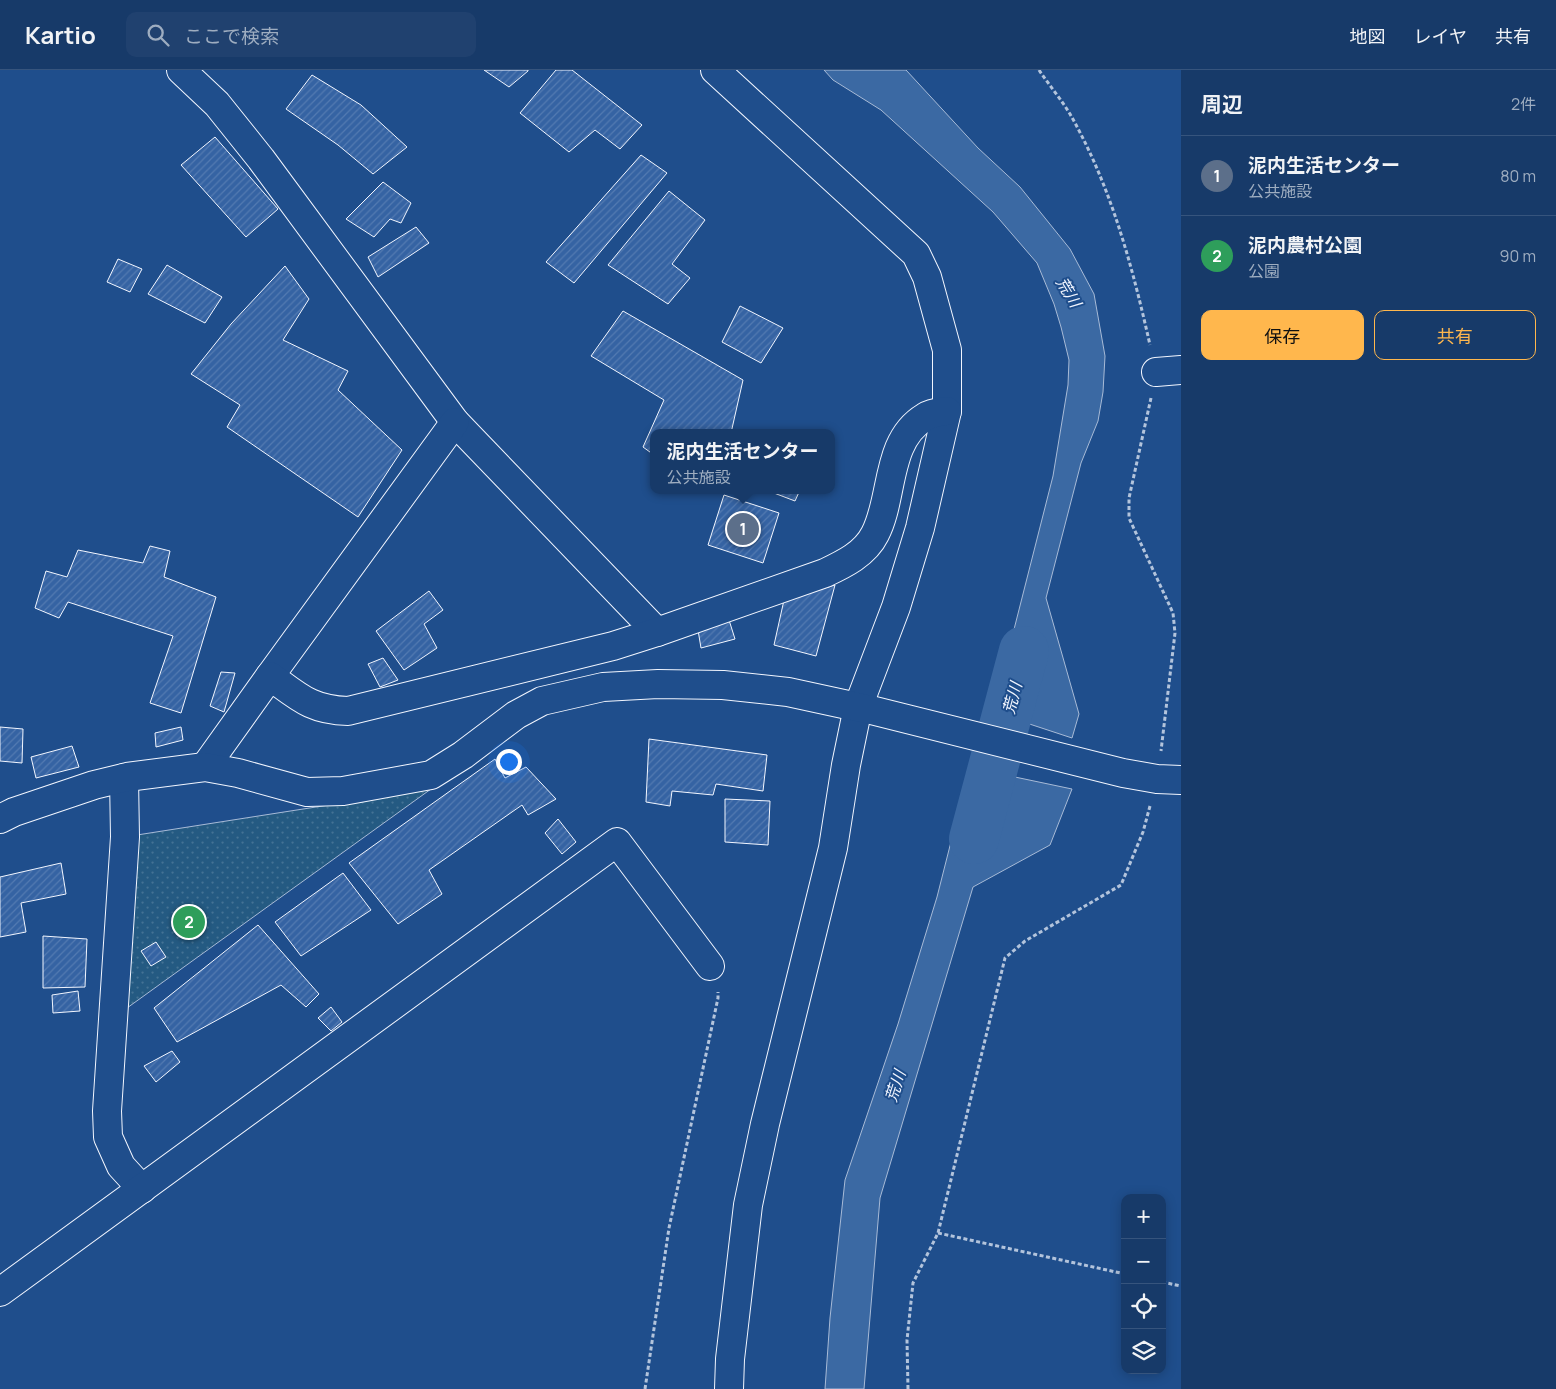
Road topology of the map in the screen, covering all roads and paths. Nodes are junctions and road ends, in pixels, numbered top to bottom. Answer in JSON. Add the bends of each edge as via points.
{"nodes":[{"id":1,"x":180,"y":70,"type":"edge"},
{"id":2,"x":714,"y":70,"type":"edge"},
{"id":3,"x":1039,"y":70,"type":"edge"},
{"id":4,"x":1168,"y":371,"type":"edge"},
{"id":5,"x":947,"y":411,"type":"junction"},
{"id":6,"x":455,"y":422,"type":"junction"},
{"id":7,"x":657,"y":632,"type":"junction"},
{"id":8,"x":270,"y":676,"type":"junction"},
{"id":9,"x":865,"y":708,"type":"junction"},
{"id":10,"x":205,"y":767,"type":"junction"},
{"id":11,"x":124,"y":778,"type":"junction"},
{"id":12,"x":1169,"y":780,"type":"edge"},
{"id":13,"x":0,"y":819,"type":"edge"},
{"id":14,"x":710,"y":966,"type":"joint"},
{"id":15,"x":142,"y":1189,"type":"junction"},
{"id":16,"x":938,"y":1233,"type":"junction"},
{"id":17,"x":1121,"y":1273,"type":"edge"},
{"id":18,"x":1166,"y":1283,"type":"edge"},
{"id":19,"x":1181,"y":1286,"type":"edge"},
{"id":20,"x":0,"y":1292,"type":"edge"},
{"id":21,"x":645,"y":1389,"type":"edge"},
{"id":22,"x":729,"y":1389,"type":"edge"},
{"id":23,"x":908,"y":1389,"type":"edge"}],
"edges":[{"from":1,"to":6,"type":"street","via":[[217,104],[262,159]]},
{"from":2,"to":5,"type":"street","via":[[916,254],[927,277],[947,350]]},
{"from":3,"to":4,"type":"path","via":[[1070,114],[1106,189]]},
{"from":4,"to":12,"type":"path","via":[[1129,498],[1129,518],[1173,613]]},
{"from":5,"to":7,"type":"street","via":[[926,416],[913,427],[899,449],[875,535],[849,561],[825,573]]},
{"from":5,"to":9,"type":"street","via":[[920,528]]},
{"from":6,"to":7,"type":"street"},
{"from":6,"to":8,"type":"street"},
{"from":7,"to":8,"type":"street","via":[[613,646],[348,710],[312,705]]},
{"from":8,"to":10,"type":"street"},
{"from":9,"to":10,"type":"street","via":[[788,692],[723,685],[658,684],[603,688],[542,701],[516,715],[431,775],[343,791],[307,792]]},
{"from":9,"to":12,"type":"street","via":[[1123,772]]},
{"from":9,"to":22,"type":"street","via":[[846,765],[833,848],[748,1205]]},
{"from":10,"to":11,"type":"street"},
{"from":11,"to":13,"type":"street"},
{"from":11,"to":15,"type":"street","via":[[125,837],[108,1137],[121,1166]]},
{"from":12,"to":16,"type":"path","via":[[1121,884],[1025,941],[1005,958]]},
{"from":14,"to":15,"type":"street","via":[[617,842]]},
{"from":14,"to":21,"type":"path","via":[[717,980],[718,998],[668,1228]]},
{"from":15,"to":20,"type":"street"},
{"from":16,"to":17,"type":"path"},
{"from":16,"to":23,"type":"path","via":[[913,1283],[907,1340]]},
{"from":18,"to":19,"type":"path"}]}
